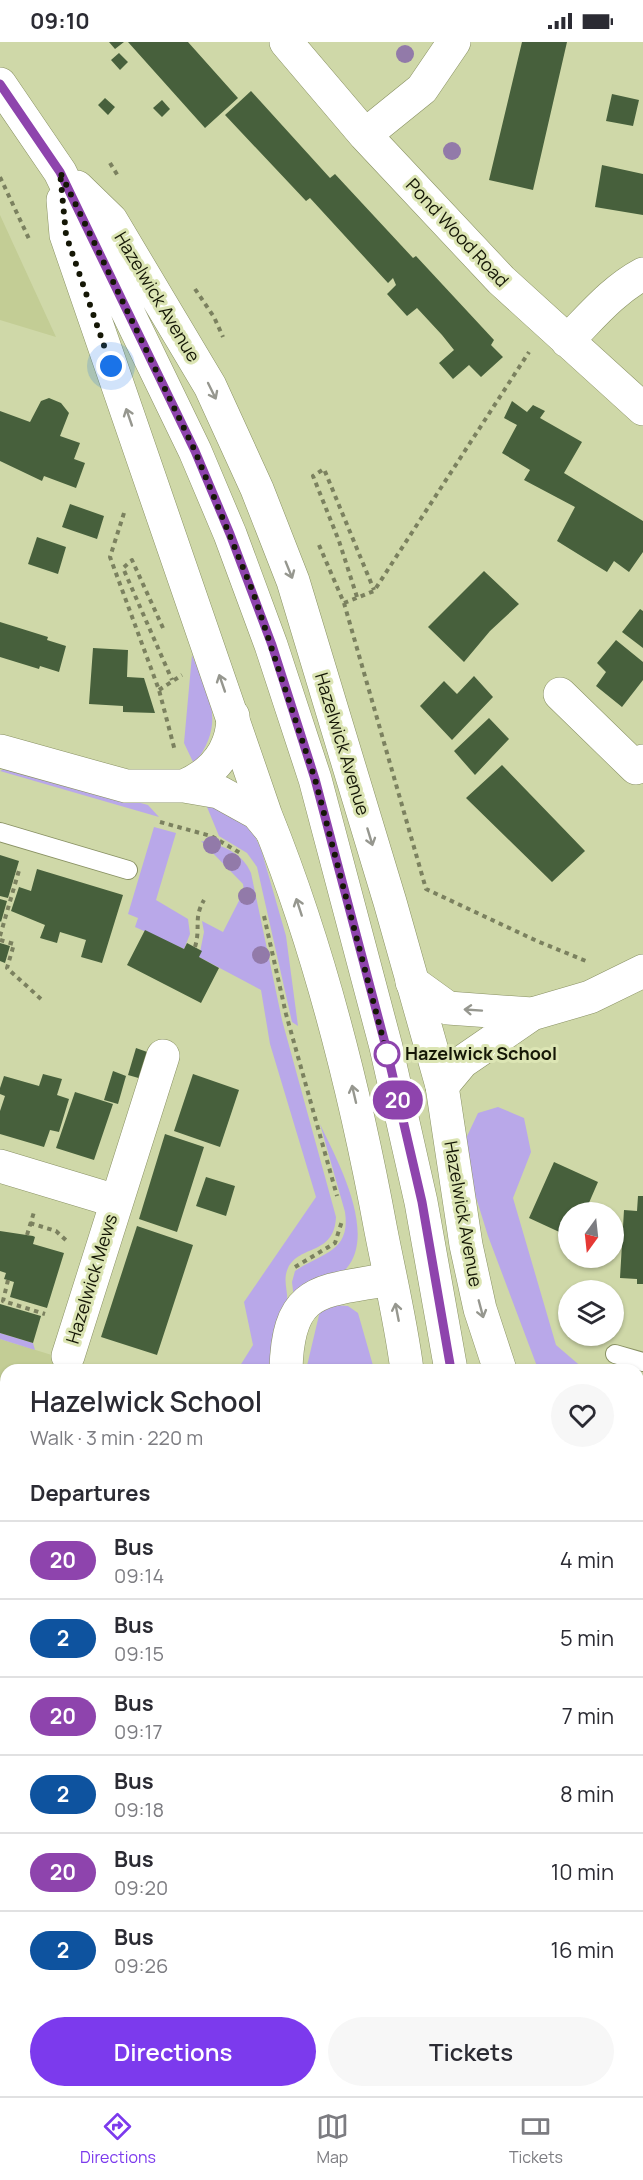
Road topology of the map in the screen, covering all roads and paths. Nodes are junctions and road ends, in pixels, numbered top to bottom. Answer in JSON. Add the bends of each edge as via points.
{"nodes":[{"id":1,"x":286,"y":42,"type":"edge"},
{"id":2,"x":454,"y":42,"type":"edge"},
{"id":3,"x":0,"y":84,"type":"edge"},
{"id":4,"x":365,"y":135,"type":"junction"},
{"id":5,"x":110,"y":163,"type":"dead end"},
{"id":6,"x":60,"y":172,"type":"junction"},
{"id":7,"x":0,"y":177,"type":"edge"},
{"id":8,"x":123,"y":183,"type":"dead end"},
{"id":9,"x":34,"y":249,"type":"dead end"},
{"id":10,"x":643,"y":274,"type":"edge"},
{"id":11,"x":195,"y":288,"type":"dead end"},
{"id":12,"x":557,"y":332,"type":"junction"},
{"id":13,"x":229,"y":348,"type":"dead end"},
{"id":14,"x":643,"y":409,"type":"edge"},
{"id":15,"x":124,"y":511,"type":"dead end"},
{"id":16,"x":317,"y":542,"type":"dead end"},
{"id":17,"x":374,"y":591,"type":"junction"},
{"id":18,"x":357,"y":597,"type":"junction"},
{"id":19,"x":344,"y":603,"type":"junction"},
{"id":20,"x":151,"y":604,"type":"dead end"},
{"id":21,"x":184,"y":674,"type":"dead end"},
{"id":22,"x":172,"y":680,"type":"junction"},
{"id":23,"x":159,"y":690,"type":"junction"},
{"id":24,"x":560,"y":694,"type":"dead end"},
{"id":25,"x":233,"y":716,"type":"junction"},
{"id":26,"x":0,"y":752,"type":"edge"},
{"id":27,"x":643,"y":761,"type":"edge"},
{"id":28,"x":180,"y":770,"type":"junction"},
{"id":29,"x":272,"y":830,"type":"junction"},
{"id":30,"x":0,"y":832,"type":"edge"},
{"id":31,"x":211,"y":836,"type":"dead end"},
{"id":32,"x":28,"y":840,"type":"junction"},
{"id":33,"x":246,"y":857,"type":"dead end"},
{"id":34,"x":128,"y":870,"type":"dead end"},
{"id":35,"x":204,"y":900,"type":"dead end"},
{"id":36,"x":263,"y":912,"type":"dead end"},
{"id":37,"x":0,"y":938,"type":"edge"},
{"id":38,"x":195,"y":947,"type":"dead end"},
{"id":39,"x":639,"y":980,"type":"edge"},
{"id":40,"x":412,"y":982,"type":"junction"},
{"id":41,"x":41,"y":999,"type":"dead end"},
{"id":42,"x":532,"y":1014,"type":"junction"},
{"id":43,"x":163,"y":1056,"type":"dead end"},
{"id":44,"x":441,"y":1086,"type":"junction"},
{"id":45,"x":0,"y":1166,"type":"edge"},
{"id":46,"x":116,"y":1201,"type":"junction"},
{"id":47,"x":338,"y":1201,"type":"dead end"},
{"id":48,"x":342,"y":1217,"type":"dead end"},
{"id":49,"x":30,"y":1223,"type":"dead end"},
{"id":50,"x":100,"y":1252,"type":"junction"},
{"id":51,"x":292,"y":1271,"type":"dead end"},
{"id":52,"x":390,"y":1278,"type":"junction"},
{"id":53,"x":8,"y":1280,"type":"dead end"},
{"id":54,"x":78,"y":1324,"type":"junction"},
{"id":55,"x":615,"y":1354,"type":"dead end"},
{"id":56,"x":68,"y":1356,"type":"dead end"},
{"id":57,"x":643,"y":1362,"type":"edge"},
{"id":58,"x":286,"y":1364,"type":"edge"},
{"id":59,"x":405,"y":1364,"type":"edge"},
{"id":60,"x":450,"y":1364,"type":"edge"},
{"id":61,"x":498,"y":1364,"type":"edge"}],
"edges":[{"from":1,"to":4,"type":"street","name":"Pond Wood Road"},
{"from":2,"to":4,"type":"street","via":[[422,89]]},
{"from":3,"to":6,"type":"street","name":"Hazelwick Avenue"},
{"from":4,"to":12,"type":"street","name":"Pond Wood Road","via":[[501,280]]},
{"from":5,"to":8,"type":"path"},
{"from":25,"to":6,"type":"street","name":"Hazelwick Avenue","one_way":true,"via":[[66,235]]},
{"from":6,"to":40,"type":"street","name":"Hazelwick Avenue","one_way":true,"via":[[111,220],[210,386],[257,489],[293,581]]},
{"from":6,"to":60,"type":"street","name":"Hazelwick Avenue","via":[[195,451],[272,645],[315,779],[386,1047],[422,1202]]},
{"from":7,"to":9,"type":"path"},
{"from":10,"to":12,"type":"street"},
{"from":11,"to":13,"type":"path"},
{"from":12,"to":14,"type":"street","name":"Pond Wood Road"},
{"from":12,"to":17,"type":"path"},
{"from":15,"to":23,"type":"path","via":[[110,557]]},
{"from":16,"to":19,"type":"path"},
{"from":17,"to":18,"type":"path"},
{"from":17,"to":18,"type":"path","via":[[324,470],[313,476]]},
{"from":18,"to":19,"type":"path"},
{"from":19,"to":39,"type":"path","via":[[426,889],[537,941]]},
{"from":20,"to":22,"type":"path","via":[[132,560],[123,568]]},
{"from":21,"to":22,"type":"path"},
{"from":22,"to":23,"type":"path"},
{"from":23,"to":28,"type":"path"},
{"from":24,"to":27,"type":"street","via":[[636,768]]},
{"from":25,"to":28,"type":"street","via":[[231,738],[208,772]]},
{"from":25,"to":29,"type":"street","name":"Hazelwick Avenue"},
{"from":26,"to":28,"type":"street","via":[[126,786]]},
{"from":28,"to":29,"type":"street","via":[[201,787],[235,798]]},
{"from":52,"to":29,"type":"street","name":"Hazelwick Avenue","one_way":true,"via":[[346,1062]]},
{"from":30,"to":32,"type":"lane"},
{"from":31,"to":33,"type":"path"},
{"from":32,"to":34,"type":"lane"},
{"from":32,"to":37,"type":"path"},
{"from":35,"to":38,"type":"path","via":[[196,914]]},
{"from":36,"to":47,"type":"path","via":[[286,1014]]},
{"from":37,"to":41,"type":"path","via":[[14,944],[7,968]]},
{"from":39,"to":42,"type":"street"},
{"from":42,"to":40,"type":"street","one_way":true,"via":[[448,1008]]},
{"from":40,"to":44,"type":"street","name":"Hazelwick Avenue"},
{"from":42,"to":44,"type":"street","via":[[462,1062]]},
{"from":43,"to":46,"type":"street","name":"Hazelwick Mews"},
{"from":44,"to":61,"type":"street","name":"Hazelwick Avenue","one_way":true,"via":[[466,1245],[480,1309]]},
{"from":45,"to":46,"type":"street","name":"Hazelwick Mews"},
{"from":46,"to":50,"type":"street","name":"Hazelwick Mews"},
{"from":48,"to":51,"type":"path","via":[[335,1243]]},
{"from":49,"to":50,"type":"path","via":[[56,1231],[70,1243]]},
{"from":50,"to":54,"type":"street","name":"Hazelwick Mews"},
{"from":52,"to":58,"type":"street","via":[[322,1292],[308,1299],[292,1323]]},
{"from":59,"to":52,"type":"street","name":"Hazelwick Avenue","one_way":true},
{"from":53,"to":54,"type":"path","via":[[3,1301]]},
{"from":54,"to":56,"type":"street","name":"Hazelwick Mews"},
{"from":55,"to":57,"type":"lane"}]}
